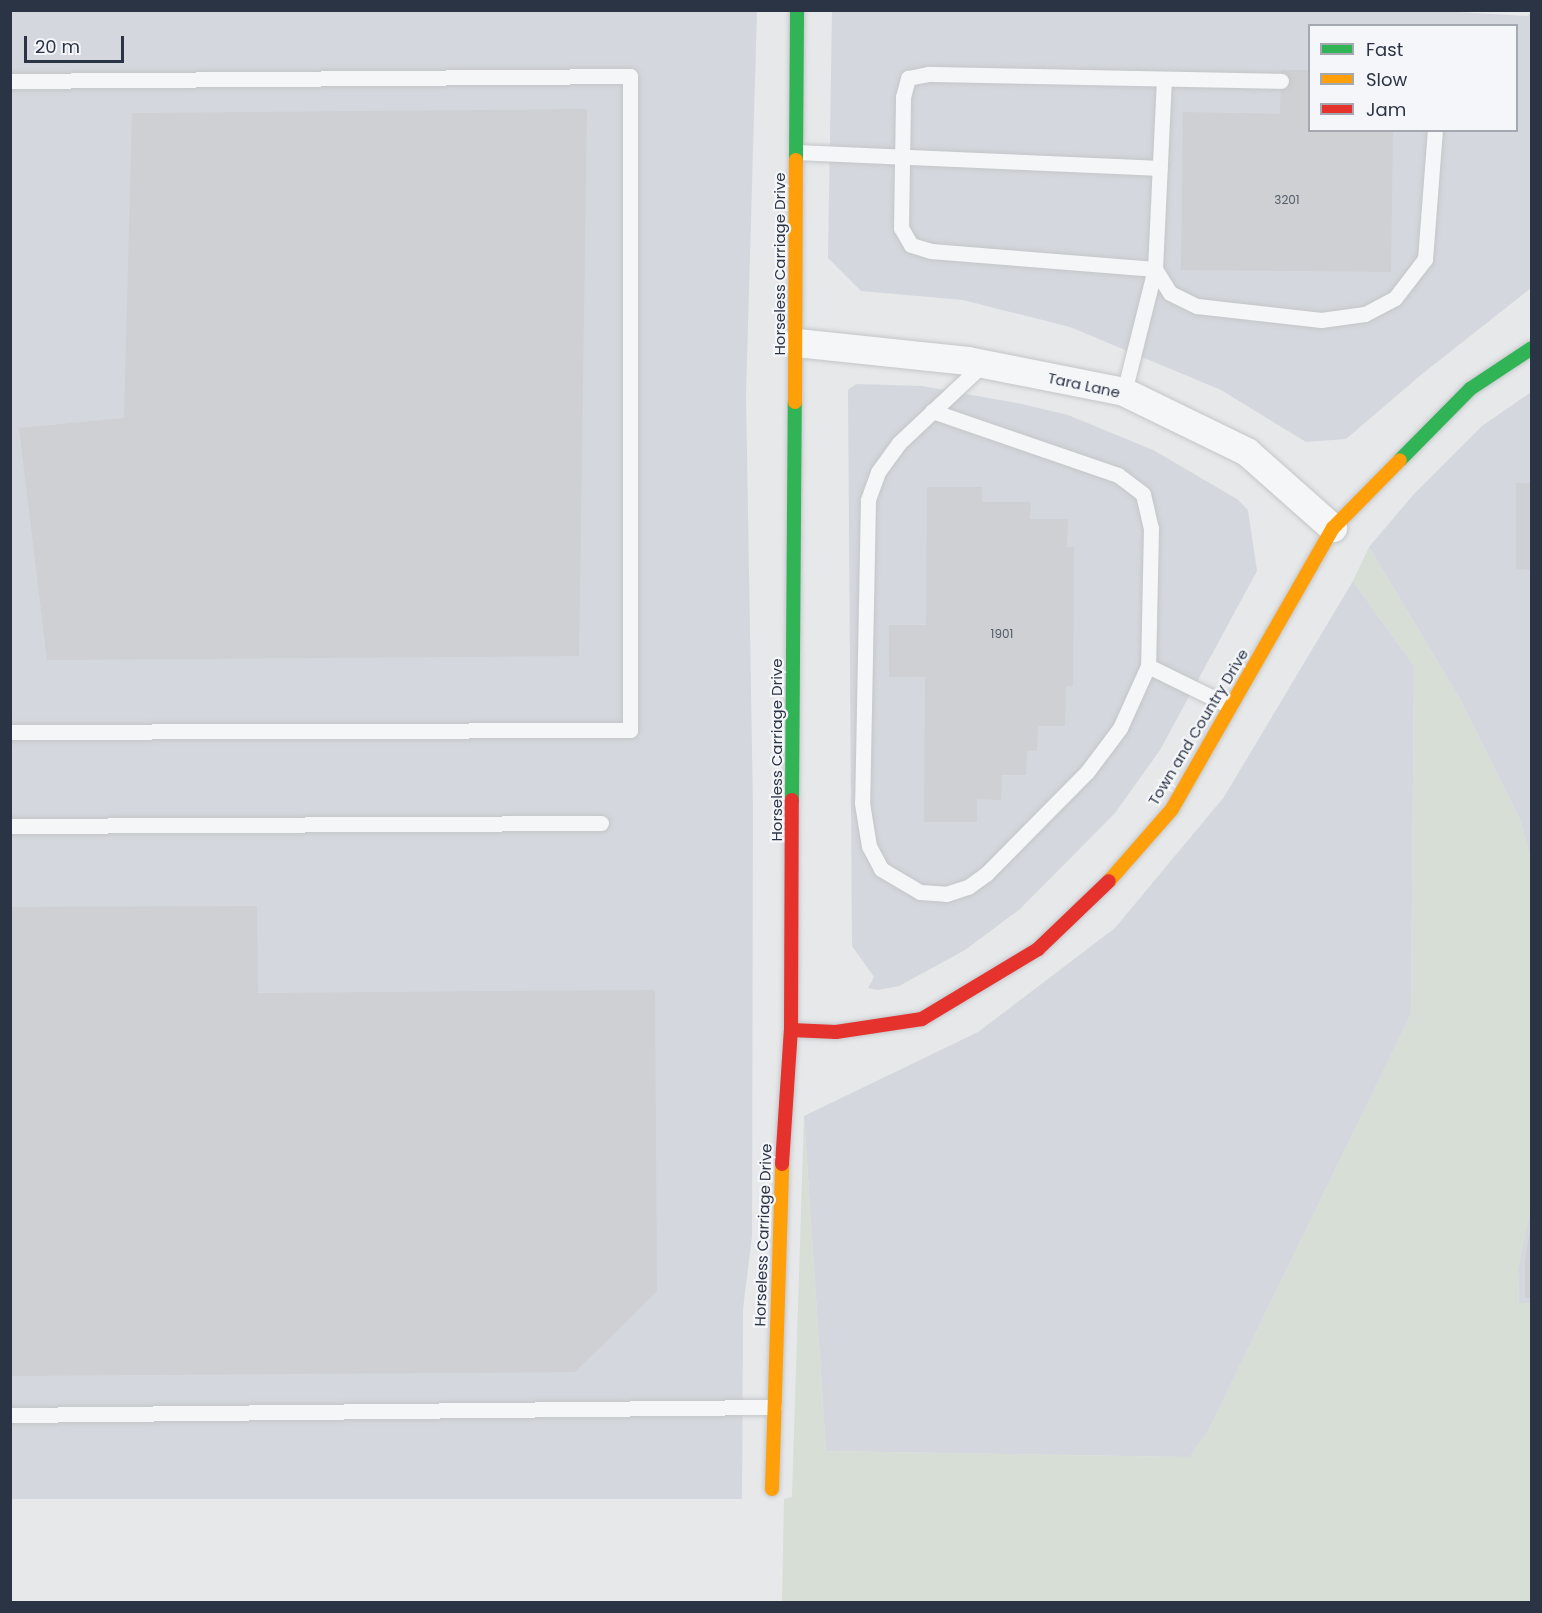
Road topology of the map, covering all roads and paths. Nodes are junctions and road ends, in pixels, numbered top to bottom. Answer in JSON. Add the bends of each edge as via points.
{"nodes":[{"id":1,"x":797,"y":10,"type":"edge"},
{"id":2,"x":1164,"y":80,"type":"junction"},
{"id":3,"x":10,"y":81,"type":"edge"},
{"id":4,"x":1281,"y":81,"type":"dead end"},
{"id":5,"x":1436,"y":132,"type":"edge"},
{"id":6,"x":797,"y":152,"type":"junction"},
{"id":7,"x":903,"y":158,"type":"junction"},
{"id":8,"x":1160,"y":168,"type":"junction"},
{"id":9,"x":1155,"y":269,"type":"junction"},
{"id":10,"x":797,"y":344,"type":"junction"},
{"id":11,"x":1532,"y":348,"type":"edge"},
{"id":12,"x":983,"y":363,"type":"junction"},
{"id":13,"x":1124,"y":392,"type":"junction"},
{"id":14,"x":932,"y":411,"type":"junction"},
{"id":15,"x":1333,"y":528,"type":"junction"},
{"id":16,"x":1148,"y":666,"type":"junction"},
{"id":17,"x":1230,"y":706,"type":"junction"},
{"id":18,"x":10,"y":732,"type":"edge"},
{"id":19,"x":601,"y":823,"type":"dead end"},
{"id":20,"x":10,"y":826,"type":"edge"},
{"id":21,"x":792,"y":1030,"type":"junction"},
{"id":22,"x":774,"y":1407,"type":"junction"},
{"id":23,"x":10,"y":1414,"type":"edge"},
{"id":24,"x":772,"y":1489,"type":"dead end"}],
"edges":[{"from":1,"to":6,"type":"street","name":"Horseless Carriage Drive"},
{"from":2,"to":4,"type":"lane"},
{"from":2,"to":7,"type":"lane","via":[[928,74],[908,78],[903,97]]},
{"from":2,"to":8,"type":"lane"},
{"from":3,"to":18,"type":"lane","via":[[630,76],[630,730]]},
{"from":5,"to":9,"type":"lane","via":[[1425,259],[1395,298],[1365,314],[1321,320],[1197,306],[1170,293]]},
{"from":6,"to":7,"type":"lane"},
{"from":6,"to":10,"type":"street","name":"Horseless Carriage Drive"},
{"from":7,"to":8,"type":"lane"},
{"from":7,"to":9,"type":"lane","via":[[901,228],[911,246]]},
{"from":8,"to":9,"type":"lane"},
{"from":9,"to":13,"type":"lane"},
{"from":10,"to":12,"type":"street","name":"Tara Lane"},
{"from":10,"to":21,"type":"street","name":"Horseless Carriage Drive"},
{"from":11,"to":15,"type":"street","name":"Town and Country Drive","via":[[1470,388]]},
{"from":12,"to":13,"type":"street","name":"Tara Lane"},
{"from":12,"to":14,"type":"lane"},
{"from":13,"to":15,"type":"street","name":"Tara Lane","via":[[1247,452]]},
{"from":14,"to":16,"type":"lane","via":[[1118,475],[1143,494],[1151,528]]},
{"from":14,"to":16,"type":"lane","via":[[899,443],[878,471],[868,500],[862,803],[868,846],[881,869],[920,892],[946,894],[978,880],[1087,772],[1120,728]]},
{"from":15,"to":17,"type":"street","name":"Town and Country Drive"},
{"from":16,"to":17,"type":"lane"},
{"from":17,"to":21,"type":"street","name":"Town and Country Drive","via":[[1172,809],[1109,881],[1038,949],[922,1019],[836,1032]]},
{"from":19,"to":20,"type":"lane"},
{"from":21,"to":22,"type":"street","name":"Horseless Carriage Drive","via":[[784,1112]]},
{"from":22,"to":23,"type":"lane"},
{"from":22,"to":24,"type":"street","name":"Horseless Carriage Drive"}]}
